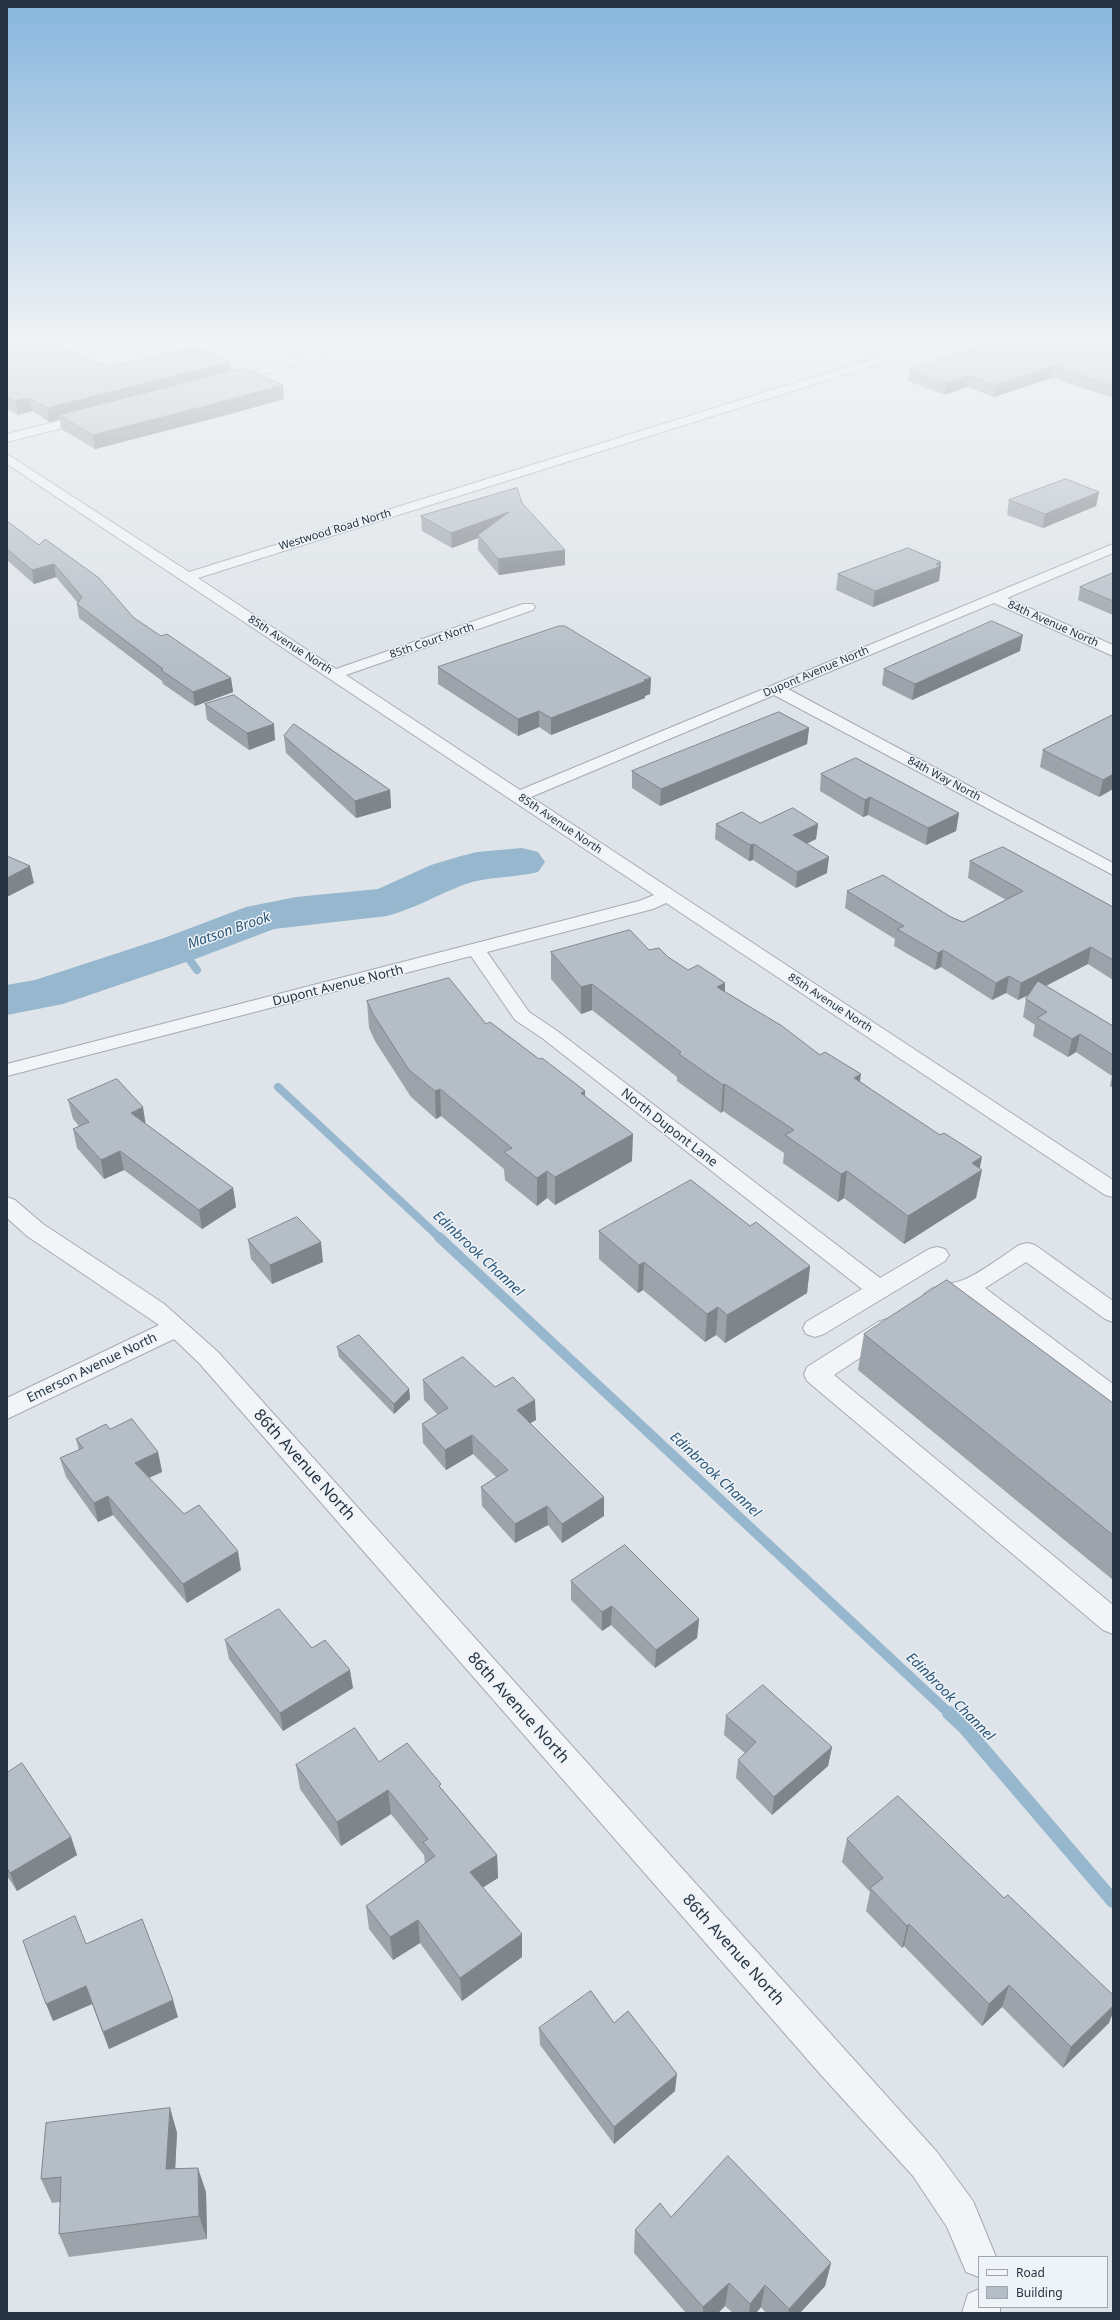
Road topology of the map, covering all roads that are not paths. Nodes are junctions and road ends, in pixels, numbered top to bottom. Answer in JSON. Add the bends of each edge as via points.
{"nodes":[{"id":1,"x":595,"y":449,"type":"edge"},
{"id":2,"x":7,"y":458,"type":"edge"},
{"id":3,"x":1113,"y":548,"type":"edge"},
{"id":4,"x":187,"y":577,"type":"junction"},
{"id":5,"x":993,"y":597,"type":"junction"},
{"id":6,"x":528,"y":607,"type":"dead end"},
{"id":7,"x":1113,"y":651,"type":"edge"},
{"id":8,"x":336,"y":674,"type":"junction"},
{"id":9,"x":775,"y":688,"type":"junction"},
{"id":10,"x":519,"y":796,"type":"junction"},
{"id":11,"x":1113,"y":870,"type":"edge"},
{"id":12,"x":667,"y":896,"type":"junction"},
{"id":13,"x":476,"y":950,"type":"junction"},
{"id":14,"x":7,"y":1070,"type":"edge"},
{"id":15,"x":1113,"y":1190,"type":"edge"},
{"id":16,"x":7,"y":1205,"type":"edge"},
{"id":17,"x":937,"y":1255,"type":"dead end"},
{"id":18,"x":968,"y":1288,"type":"junction"},
{"id":19,"x":879,"y":1290,"type":"junction"},
{"id":20,"x":1113,"y":1313,"type":"edge"},
{"id":21,"x":177,"y":1327,"type":"junction"},
{"id":22,"x":815,"y":1328,"type":"dead end"},
{"id":23,"x":1113,"y":1397,"type":"edge"},
{"id":24,"x":7,"y":1409,"type":"edge"},
{"id":25,"x":1113,"y":1622,"type":"edge"},
{"id":26,"x":978,"y":2257,"type":"edge"}],
"edges":[{"from":1,"to":4,"type":"street","name":"Westwood Road North"},
{"from":2,"to":4,"type":"street","name":"85th Avenue North"},
{"from":3,"to":5,"type":"street","name":"Dupont Avenue North"},
{"from":4,"to":8,"type":"street","name":"85th Avenue North"},
{"from":5,"to":7,"type":"street","name":"84th Avenue North"},
{"from":5,"to":9,"type":"street","name":"Dupont Avenue North"},
{"from":6,"to":8,"type":"street","name":"85th Court North"},
{"from":8,"to":10,"type":"street","name":"85th Avenue North"},
{"from":9,"to":10,"type":"street","name":"Dupont Avenue North"},
{"from":9,"to":11,"type":"street","name":"84th Way North"},
{"from":10,"to":12,"type":"street","name":"85th Avenue North"},
{"from":12,"to":13,"type":"street","name":"Dupont Avenue North","via":[[646,905]]},
{"from":12,"to":15,"type":"street","name":"85th Avenue North"},
{"from":13,"to":14,"type":"street","name":"Dupont Avenue North"},
{"from":13,"to":19,"type":"street","name":"North Dupont Lane","via":[[522,1016],[549,1034]]},
{"from":16,"to":21,"type":"street","name":"86th Avenue North","via":[[35,1230],[122,1286]]},
{"from":17,"to":19,"type":"street"},
{"from":18,"to":20,"type":"street","via":[[1027,1251]]},
{"from":18,"to":23,"type":"street"},
{"from":18,"to":25,"type":"street","via":[[940,1294],[816,1374]]},
{"from":19,"to":22,"type":"street"},
{"from":21,"to":24,"type":"street","name":"Emerson Avenue North"},
{"from":21,"to":26,"type":"street","name":"86th Avenue North","via":[[209,1358],[925,2164],[960,2214]]}]}
